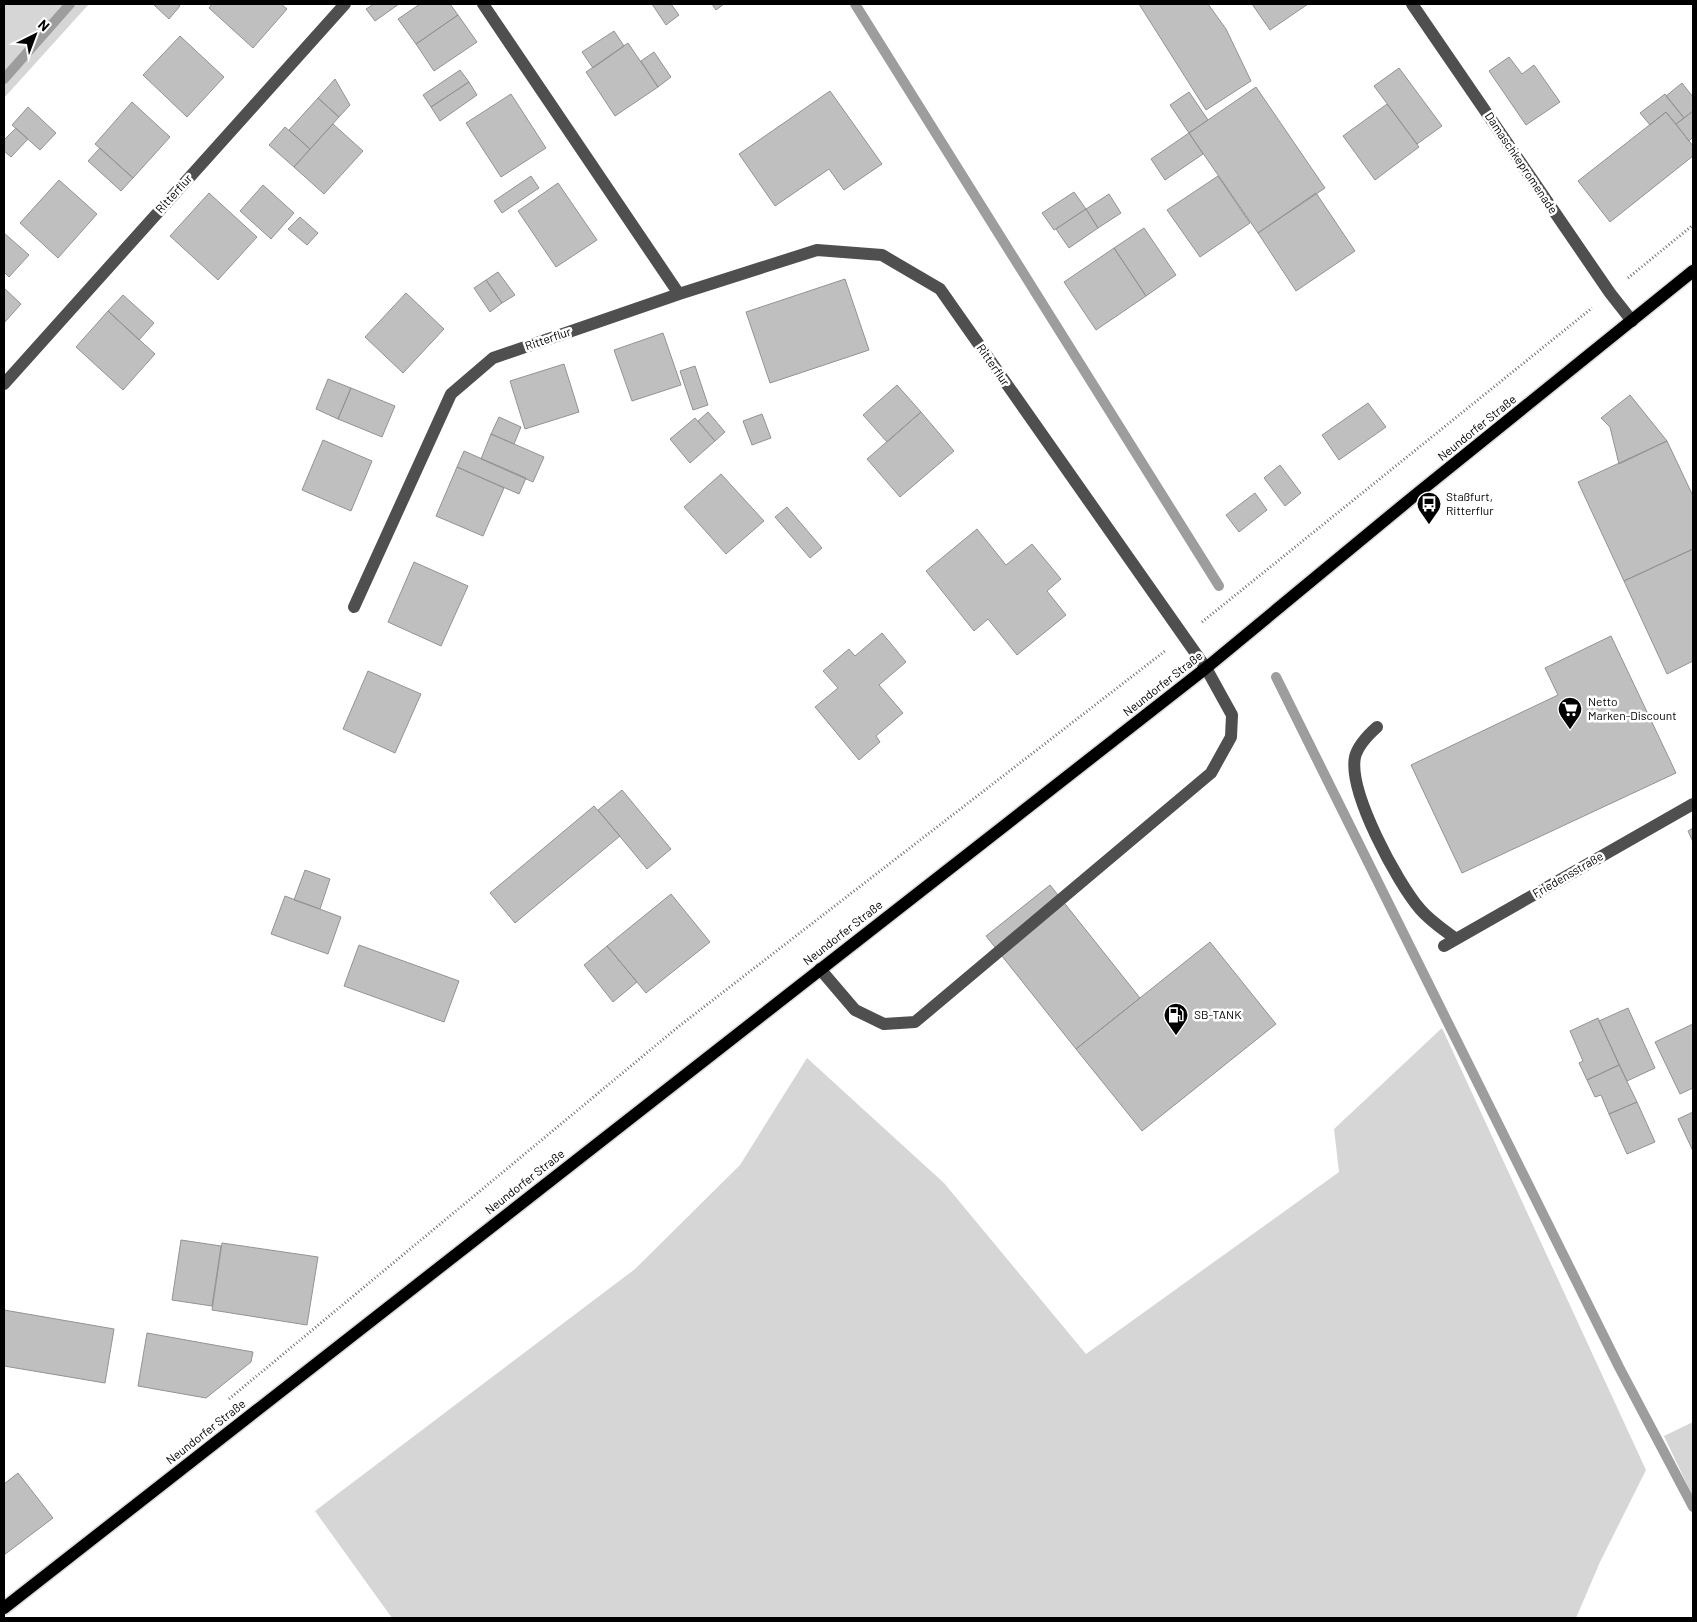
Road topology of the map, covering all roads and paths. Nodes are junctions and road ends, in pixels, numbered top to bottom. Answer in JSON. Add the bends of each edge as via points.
{"nodes":[{"id":1,"x":345,"y":4,"type":"edge"},
{"id":2,"x":483,"y":4,"type":"edge"},
{"id":3,"x":1412,"y":4,"type":"edge"},
{"id":4,"x":1693,"y":225,"type":"edge"},
{"id":5,"x":1693,"y":271,"type":"edge"},
{"id":6,"x":1610,"y":293,"type":"junction"},
{"id":7,"x":679,"y":294,"type":"junction"},
{"id":8,"x":1632,"y":321,"type":"junction"},
{"id":9,"x":4,"y":384,"type":"edge"},
{"id":10,"x":354,"y":607,"type":"dead end"},
{"id":11,"x":1183,"y":637,"type":"junction"},
{"id":12,"x":1206,"y":668,"type":"junction"},
{"id":13,"x":1377,"y":727,"type":"dead end"},
{"id":14,"x":1693,"y":804,"type":"edge"},
{"id":15,"x":1456,"y":939,"type":"junction"},
{"id":16,"x":1444,"y":946,"type":"dead end"},
{"id":17,"x":820,"y":969,"type":"junction"},
{"id":18,"x":226,"y":1401,"type":"dead end"},
{"id":19,"x":4,"y":1608,"type":"edge"}],
"edges":[{"from":1,"to":9,"type":"street","name":"Ritterflur"},
{"from":2,"to":7,"type":"street"},
{"from":3,"to":6,"type":"street","name":"Damaschkepromenade"},
{"from":4,"to":6,"type":"path"},
{"from":5,"to":8,"type":"main road","name":"Neundorfer Straße"},
{"from":6,"to":8,"type":"street","name":"Damaschkepromenade"},
{"from":6,"to":11,"type":"path"},
{"from":7,"to":10,"type":"street","name":"Ritterflur","via":[[493,358],[451,394]]},
{"from":7,"to":11,"type":"street","name":"Ritterflur","via":[[817,250],[882,255],[940,289]]},
{"from":8,"to":12,"type":"main road","name":"Neundorfer Straße"},
{"from":11,"to":12,"type":"street","name":"Ritterflur"},
{"from":11,"to":18,"type":"path","via":[[678,1027]]},
{"from":12,"to":17,"type":"main road","name":"Neundorfer Straße"},
{"from":12,"to":17,"type":"street","name":"Ritterflur","via":[[1232,715],[1231,737],[1211,774],[915,1022],[884,1024],[855,1010]]},
{"from":13,"to":15,"type":"street","via":[[1365,737],[1355,756],[1354,778],[1366,811],[1402,886],[1422,912]]},
{"from":14,"to":15,"type":"street","name":"Friedensstraße"},
{"from":15,"to":16,"type":"street","name":"Friedensstraße"},
{"from":17,"to":19,"type":"main road","name":"Neundorfer Straße"}]}
